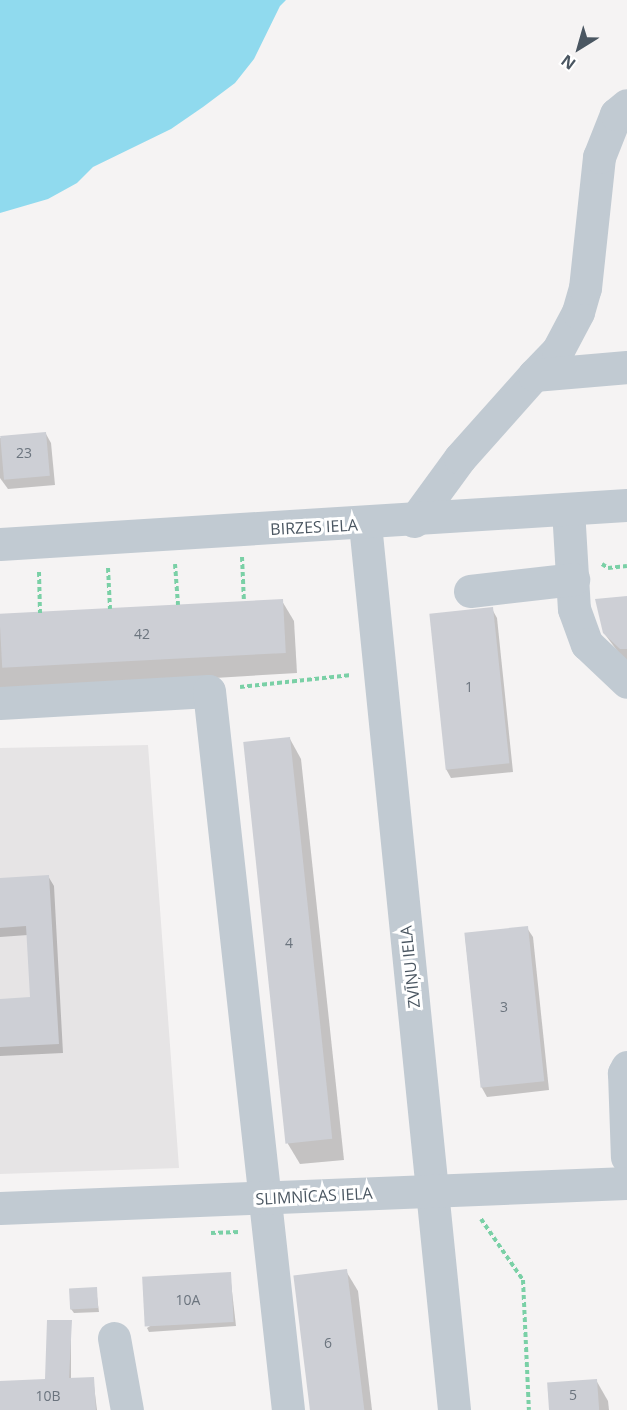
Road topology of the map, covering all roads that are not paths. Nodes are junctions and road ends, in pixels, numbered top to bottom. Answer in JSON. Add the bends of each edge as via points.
{"nodes":[{"id":1,"x":627,"y":105,"type":"edge"},
{"id":2,"x":627,"y":367,"type":"edge"},
{"id":3,"x":534,"y":375,"type":"junction"},
{"id":4,"x":627,"y":505,"type":"edge"},
{"id":5,"x":568,"y":508,"type":"junction"},
{"id":6,"x":414,"y":520,"type":"junction"},
{"id":7,"x":365,"y":524,"type":"junction"},
{"id":8,"x":0,"y":544,"type":"edge"},
{"id":9,"x":573,"y":579,"type":"junction"},
{"id":10,"x":470,"y":591,"type":"dead end"},
{"id":11,"x":627,"y":682,"type":"edge"},
{"id":12,"x":0,"y":703,"type":"edge"},
{"id":13,"x":627,"y":1067,"type":"edge"},
{"id":14,"x":627,"y":1157,"type":"edge"},
{"id":15,"x":627,"y":1183,"type":"edge"},
{"id":16,"x":447,"y":1189,"type":"junction"},
{"id":17,"x":268,"y":1199,"type":"junction"},
{"id":18,"x":0,"y":1208,"type":"edge"},
{"id":19,"x":114,"y":1338,"type":"dead end"},
{"id":20,"x":127,"y":1410,"type":"edge"},
{"id":21,"x":288,"y":1410,"type":"edge"},
{"id":22,"x":454,"y":1410,"type":"edge"}],
"edges":[{"from":1,"to":3,"type":"street","via":[[616,114],[599,158],[585,288],[578,312],[558,350]]},
{"from":2,"to":3,"type":"street"},
{"from":3,"to":6,"type":"street","via":[[460,458]]},
{"from":4,"to":5,"type":"street","name":"BIRZES IELA"},
{"from":5,"to":6,"type":"street","name":"BIRZES IELA"},
{"from":5,"to":9,"type":"street"},
{"from":6,"to":7,"type":"street","name":"BIRZES IELA"},
{"from":7,"to":8,"type":"street","name":"BIRZES IELA"},
{"from":7,"to":16,"type":"street","name":"ZVĪŅU IELA","via":[[379,672]]},
{"from":9,"to":10,"type":"street"},
{"from":9,"to":11,"type":"street","via":[[574,609],[587,644]]},
{"from":12,"to":17,"type":"street","via":[[209,691]]},
{"from":13,"to":14,"type":"street"},
{"from":15,"to":16,"type":"street","name":"SLIMNĪCAS IELA"},
{"from":16,"to":17,"type":"street","name":"SLIMNĪCAS IELA"},
{"from":16,"to":22,"type":"street","name":"ZVĪŅU IELA"},
{"from":17,"to":18,"type":"street","name":"SLIMNĪCAS IELA"},
{"from":17,"to":21,"type":"street"},
{"from":19,"to":20,"type":"street"}]}
